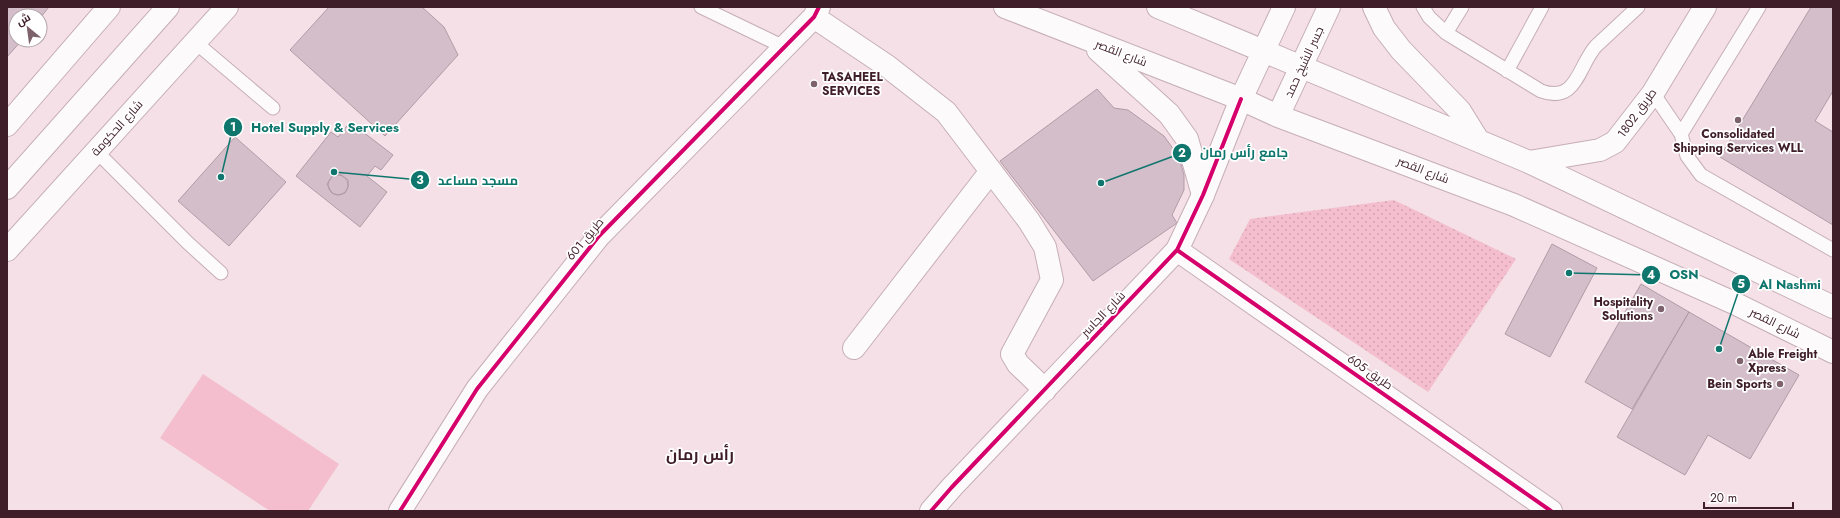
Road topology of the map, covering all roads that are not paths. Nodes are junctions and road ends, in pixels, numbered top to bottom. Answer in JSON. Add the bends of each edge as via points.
{"nodes":[{"id":1,"x":168,"y":7,"type":"edge"},
{"id":2,"x":227,"y":7,"type":"edge"},
{"id":3,"x":241,"y":7,"type":"edge"},
{"id":4,"x":701,"y":7,"type":"edge"},
{"id":5,"x":1005,"y":7,"type":"edge"},
{"id":6,"x":1158,"y":7,"type":"edge"},
{"id":7,"x":1284,"y":7,"type":"edge"},
{"id":8,"x":1329,"y":7,"type":"edge"},
{"id":9,"x":1374,"y":7,"type":"edge"},
{"id":10,"x":1423,"y":7,"type":"edge"},
{"id":11,"x":1462,"y":7,"type":"edge"},
{"id":12,"x":1542,"y":7,"type":"edge"},
{"id":13,"x":1638,"y":7,"type":"edge"},
{"id":14,"x":1705,"y":7,"type":"edge"},
{"id":15,"x":1759,"y":7,"type":"edge"},
{"id":16,"x":107,"y":9,"type":"edge"},
{"id":17,"x":817,"y":12,"type":"edge"},
{"id":18,"x":211,"y":26,"type":"junction"},
{"id":19,"x":1446,"y":33,"type":"junction"},
{"id":20,"x":1086,"y":40,"type":"junction"},
{"id":21,"x":195,"y":42,"type":"junction"},
{"id":22,"x":784,"y":47,"type":"junction"},
{"id":23,"x":1263,"y":51,"type":"junction"},
{"id":24,"x":1302,"y":67,"type":"junction"},
{"id":25,"x":1507,"y":71,"type":"junction"},
{"id":26,"x":1653,"y":93,"type":"junction"},
{"id":27,"x":1241,"y":99,"type":"junction"},
{"id":28,"x":273,"y":108,"type":"dead end"},
{"id":29,"x":1278,"y":116,"type":"junction"},
{"id":30,"x":7,"y":125,"type":"edge"},
{"id":31,"x":1681,"y":134,"type":"junction"},
{"id":32,"x":1478,"y":140,"type":"junction"},
{"id":33,"x":96,"y":150,"type":"junction"},
{"id":34,"x":1529,"y":162,"type":"junction"},
{"id":35,"x":991,"y":171,"type":"junction"},
{"id":36,"x":7,"y":188,"type":"edge"},
{"id":37,"x":1203,"y":195,"type":"junction"},
{"id":38,"x":7,"y":250,"type":"edge"},
{"id":39,"x":1178,"y":250,"type":"junction"},
{"id":40,"x":1833,"y":250,"type":"edge"},
{"id":41,"x":221,"y":273,"type":"dead end"},
{"id":42,"x":1833,"y":307,"type":"edge"},
{"id":43,"x":854,"y":348,"type":"dead end"},
{"id":44,"x":1833,"y":352,"type":"edge"},
{"id":45,"x":1044,"y":390,"type":"junction"},
{"id":46,"x":407,"y":508,"type":"edge"},
{"id":47,"x":931,"y":511,"type":"edge"},
{"id":48,"x":1551,"y":511,"type":"edge"}],
"edges":[{"from":1,"to":36,"type":"main road"},
{"from":2,"to":18,"type":"main road","name":"شارع الحكومة"},
{"from":3,"to":18,"type":"main road"},
{"from":4,"to":22,"type":"lane"},
{"from":5,"to":20,"type":"main road","name":"شارع القصر"},
{"from":6,"to":23,"type":"main road"},
{"from":7,"to":23,"type":"main road"},
{"from":8,"to":24,"type":"main road","name":"جسر الشيخ حمد"},
{"from":9,"to":32,"type":"main road","via":[[1384,28],[1401,50],[1460,111]]},
{"from":10,"to":19,"type":"lane","via":[[1429,17]]},
{"from":11,"to":19,"type":"lane"},
{"from":12,"to":25,"type":"lane"},
{"from":13,"to":25,"type":"lane","via":[[1590,53],[1577,78],[1566,91],[1558,94],[1541,91]]},
{"from":14,"to":26,"type":"main road","name":"طريق 1802"},
{"from":15,"to":31,"type":"lane"},
{"from":16,"to":30,"type":"main road"},
{"from":17,"to":22,"type":"main road","name":"طريق 601"},
{"from":17,"to":35,"type":"main road","via":[[946,112]]},
{"from":18,"to":21,"type":"main road","name":"شارع الحكومة"},
{"from":19,"to":25,"type":"lane"},
{"from":20,"to":27,"type":"main road","name":"شارع القصر"},
{"from":20,"to":37,"type":"main road","via":[[1170,114],[1187,139]]},
{"from":21,"to":28,"type":"lane"},
{"from":21,"to":33,"type":"main road","name":"شارع الحكومة"},
{"from":22,"to":46,"type":"main road","name":"طريق 601","via":[[600,236],[477,389]]},
{"from":23,"to":24,"type":"main road"},
{"from":23,"to":27,"type":"main road"},
{"from":24,"to":29,"type":"main road","name":"جسر الشيخ حمد"},
{"from":24,"to":32,"type":"main road"},
{"from":26,"to":31,"type":"lane"},
{"from":26,"to":34,"type":"main road","name":"طريق 1802","via":[[1615,142],[1600,150]]},
{"from":27,"to":29,"type":"main road","name":"شارع القصر"},
{"from":27,"to":37,"type":"main road","name":"شارع الجاسر"},
{"from":29,"to":44,"type":"main road","name":"شارع القصر","via":[[1514,205],[1734,303]]},
{"from":31,"to":40,"type":"lane","via":[[1687,156],[1700,175]]},
{"from":32,"to":34,"type":"main road"},
{"from":33,"to":38,"type":"main road","name":"شارع الحكومة"},
{"from":33,"to":41,"type":"lane"},
{"from":34,"to":42,"type":"main road"},
{"from":35,"to":43,"type":"main road"},
{"from":35,"to":45,"type":"main road","via":[[1029,221],[1045,247],[1052,280],[1012,354],[1018,364]]},
{"from":37,"to":39,"type":"main road","name":"شارع الجاسر"},
{"from":39,"to":45,"type":"main road","name":"شارع الجاسر"},
{"from":39,"to":48,"type":"main road","name":"طريق 605"},
{"from":45,"to":47,"type":"main road","name":"شارع الجاسر"}]}
